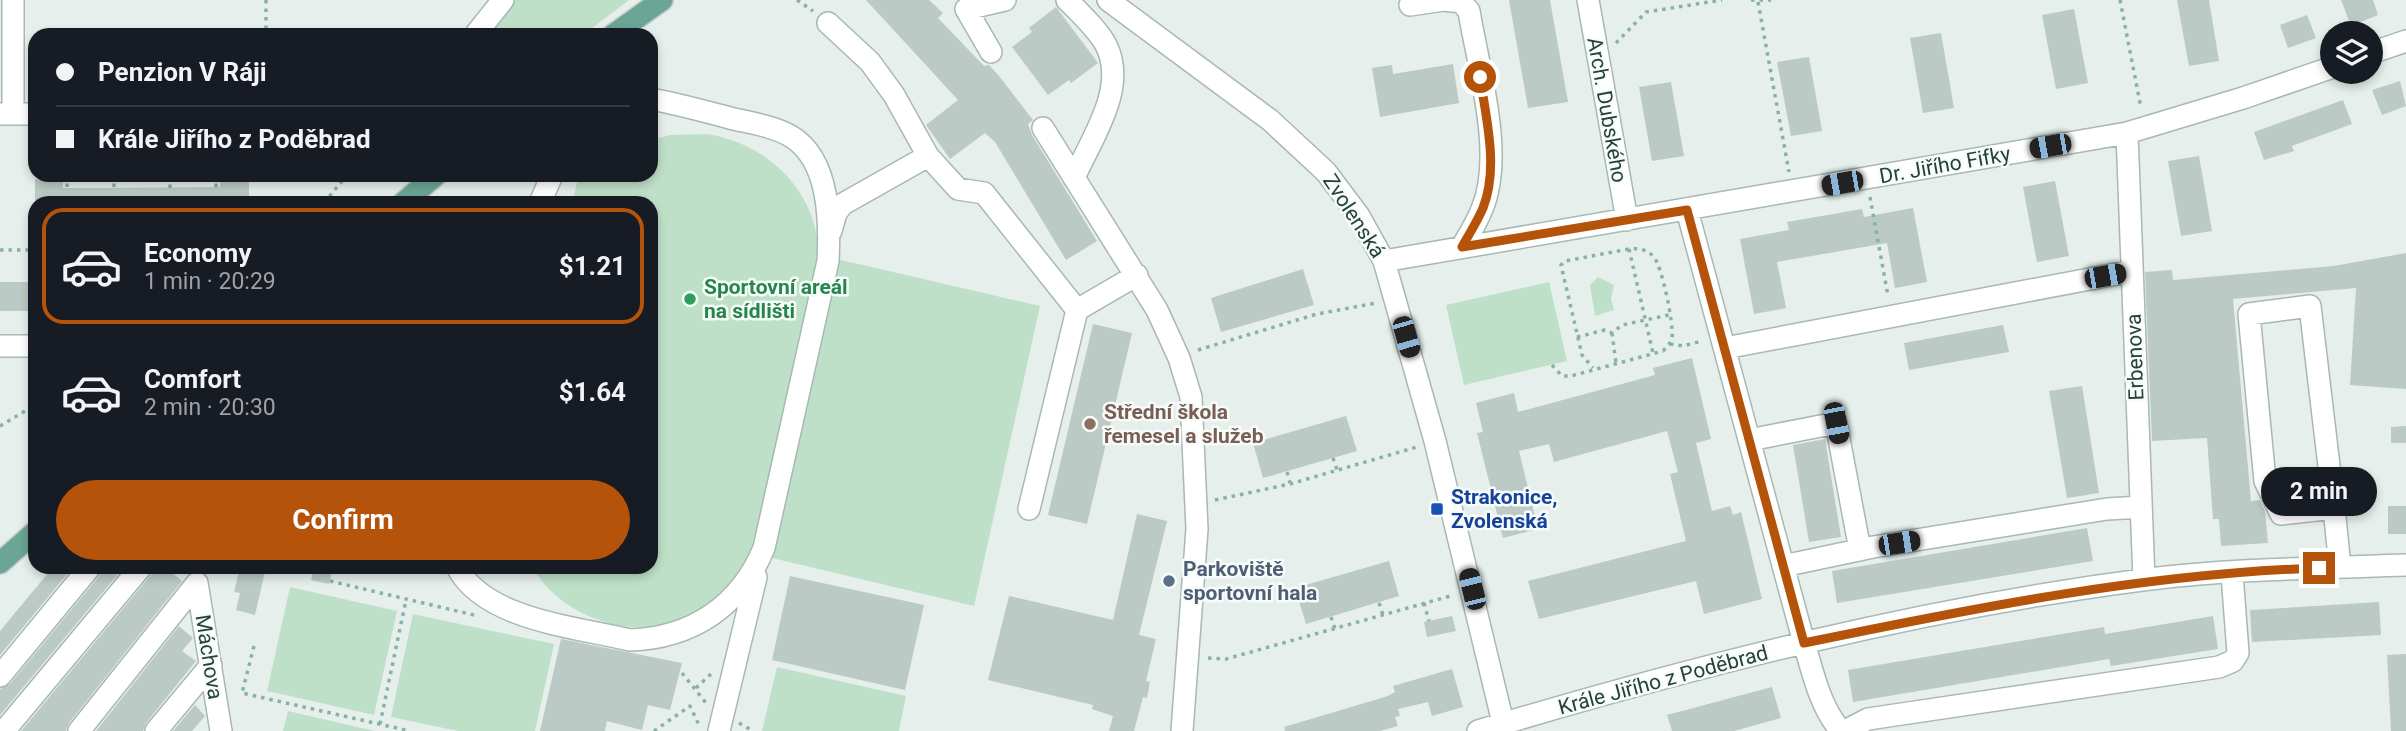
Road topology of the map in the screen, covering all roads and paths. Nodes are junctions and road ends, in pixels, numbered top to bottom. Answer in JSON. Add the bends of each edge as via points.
{"nodes":[{"id":1,"x":13,"y":0,"type":"edge"},
{"id":2,"x":265,"y":0,"type":"edge"},
{"id":3,"x":503,"y":0,"type":"edge"},
{"id":4,"x":662,"y":0,"type":"edge"},
{"id":5,"x":1005,"y":0,"type":"edge"},
{"id":6,"x":1067,"y":0,"type":"edge"},
{"id":7,"x":1108,"y":0,"type":"edge"},
{"id":8,"x":1444,"y":0,"type":"edge"},
{"id":9,"x":1588,"y":0,"type":"edge"},
{"id":10,"x":1722,"y":0,"type":"edge"},
{"id":11,"x":1751,"y":0,"type":"edge"},
{"id":12,"x":1771,"y":0,"type":"edge"},
{"id":13,"x":2120,"y":0,"type":"edge"},
{"id":14,"x":1758,"y":2,"type":"junction"},
{"id":15,"x":1410,"y":5,"type":"dead end"},
{"id":16,"x":828,"y":23,"type":"dead end"},
{"id":17,"x":266,"y":28,"type":"edge"},
{"id":18,"x":481,"y":28,"type":"edge"},
{"id":19,"x":623,"y":28,"type":"edge"},
{"id":20,"x":2406,"y":41,"type":"edge"},
{"id":21,"x":2383,"y":49,"type":"edge"},
{"id":22,"x":991,"y":52,"type":"dead end"},
{"id":23,"x":1607,"y":52,"type":"dead end"},
{"id":24,"x":2320,"y":71,"type":"edge"},
{"id":25,"x":658,"y":101,"type":"edge"},
{"id":26,"x":2153,"y":106,"type":"dead end"},
{"id":27,"x":2141,"y":109,"type":"junction"},
{"id":28,"x":6,"y":114,"type":"edge"},
{"id":29,"x":28,"y":114,"type":"edge"},
{"id":30,"x":2128,"y":122,"type":"junction"},
{"id":31,"x":1043,"y":128,"type":"dead end"},
{"id":32,"x":929,"y":156,"type":"junction"},
{"id":33,"x":1801,"y":174,"type":"dead end"},
{"id":34,"x":1074,"y":178,"type":"junction"},
{"id":35,"x":67,"y":182,"type":"edge"},
{"id":36,"x":114,"y":182,"type":"edge"},
{"id":37,"x":170,"y":182,"type":"edge"},
{"id":38,"x":216,"y":182,"type":"edge"},
{"id":39,"x":341,"y":182,"type":"edge"},
{"id":40,"x":428,"y":182,"type":"edge"},
{"id":41,"x":216,"y":187,"type":"dead end"},
{"id":42,"x":114,"y":188,"type":"dead end"},
{"id":43,"x":170,"y":188,"type":"dead end"},
{"id":44,"x":1868,"y":188,"type":"dead end"},
{"id":45,"x":67,"y":189,"type":"dead end"},
{"id":46,"x":330,"y":196,"type":"edge"},
{"id":47,"x":411,"y":196,"type":"edge"},
{"id":48,"x":1687,"y":210,"type":"junction"},
{"id":49,"x":1627,"y":220,"type":"junction"},
{"id":50,"x":830,"y":236,"type":"junction"},
{"id":51,"x":1462,"y":247,"type":"junction"},
{"id":52,"x":0,"y":250,"type":"edge"},
{"id":53,"x":28,"y":250,"type":"edge"},
{"id":54,"x":1629,"y":250,"type":"junction"},
{"id":55,"x":1384,"y":261,"type":"junction"},
{"id":56,"x":2132,"y":271,"type":"junction"},
{"id":57,"x":1137,"y":275,"type":"junction"},
{"id":58,"x":1077,"y":310,"type":"junction"},
{"id":59,"x":1399,"y":310,"type":"junction"},
{"id":60,"x":1291,"y":313,"type":"dead end"},
{"id":61,"x":1669,"y":315,"type":"junction"},
{"id":62,"x":1892,"y":316,"type":"junction"},
{"id":63,"x":1644,"y":320,"type":"junction"},
{"id":64,"x":1294,"y":321,"type":"junction"},
{"id":65,"x":1245,"y":326,"type":"dead end"},
{"id":66,"x":1612,"y":333,"type":"junction"},
{"id":67,"x":1248,"y":334,"type":"junction"},
{"id":68,"x":1577,"y":337,"type":"junction"},
{"id":69,"x":1723,"y":342,"type":"junction"},
{"id":70,"x":1670,"y":344,"type":"junction"},
{"id":71,"x":0,"y":346,"type":"edge"},
{"id":72,"x":28,"y":346,"type":"edge"},
{"id":73,"x":1653,"y":354,"type":"junction"},
{"id":74,"x":1179,"y":358,"type":"junction"},
{"id":75,"x":1616,"y":363,"type":"junction"},
{"id":76,"x":1552,"y":365,"type":"dead end"},
{"id":77,"x":1593,"y":368,"type":"junction"},
{"id":78,"x":28,"y":409,"type":"edge"},
{"id":79,"x":0,"y":426,"type":"edge"},
{"id":80,"x":1749,"y":440,"type":"junction"},
{"id":81,"x":1435,"y":441,"type":"junction"},
{"id":82,"x":1333,"y":458,"type":"dead end"},
{"id":83,"x":1337,"y":470,"type":"junction"},
{"id":84,"x":1287,"y":472,"type":"dead end"},
{"id":85,"x":1290,"y":484,"type":"junction"},
{"id":86,"x":1195,"y":500,"type":"junction"},
{"id":87,"x":2141,"y":508,"type":"junction"},
{"id":88,"x":2334,"y":508,"type":"junction"},
{"id":89,"x":1029,"y":509,"type":"dead end"},
{"id":90,"x":28,"y":538,"type":"edge"},
{"id":91,"x":764,"y":548,"type":"junction"},
{"id":92,"x":1860,"y":550,"type":"junction"},
{"id":93,"x":0,"y":563,"type":"edge"},
{"id":94,"x":2406,"y":565,"type":"edge"},
{"id":95,"x":1783,"y":566,"type":"junction"},
{"id":96,"x":2340,"y":567,"type":"junction"},
{"id":97,"x":84,"y":574,"type":"edge"},
{"id":98,"x":135,"y":574,"type":"edge"},
{"id":99,"x":463,"y":574,"type":"edge"},
{"id":100,"x":2232,"y":574,"type":"junction"},
{"id":101,"x":330,"y":580,"type":"dead end"},
{"id":102,"x":2144,"y":580,"type":"junction"},
{"id":103,"x":1472,"y":589,"type":"junction"},
{"id":104,"x":406,"y":600,"type":"junction"},
{"id":105,"x":1380,"y":603,"type":"dead end"},
{"id":106,"x":1424,"y":603,"type":"junction"},
{"id":107,"x":1383,"y":615,"type":"junction"},
{"id":108,"x":1331,"y":617,"type":"dead end"},
{"id":109,"x":484,"y":618,"type":"dead end"},
{"id":110,"x":1429,"y":621,"type":"dead end"},
{"id":111,"x":1335,"y":629,"type":"junction"},
{"id":112,"x":1804,"y":643,"type":"junction"},
{"id":113,"x":254,"y":646,"type":"dead end"},
{"id":114,"x":1188,"y":656,"type":"junction"},
{"id":115,"x":211,"y":665,"type":"junction"},
{"id":116,"x":682,"y":673,"type":"dead end"},
{"id":117,"x":0,"y":676,"type":"edge"},
{"id":118,"x":696,"y":688,"type":"dead end"},
{"id":119,"x":700,"y":699,"type":"dead end"},
{"id":120,"x":690,"y":706,"type":"junction"},
{"id":121,"x":380,"y":724,"type":"junction"},
{"id":122,"x":1504,"y":727,"type":"edge"},
{"id":123,"x":4,"y":731,"type":"edge"},
{"id":124,"x":79,"y":731,"type":"edge"},
{"id":125,"x":156,"y":731,"type":"edge"},
{"id":126,"x":221,"y":731,"type":"edge"},
{"id":127,"x":410,"y":731,"type":"edge"},
{"id":128,"x":654,"y":731,"type":"edge"},
{"id":129,"x":703,"y":731,"type":"edge"},
{"id":130,"x":719,"y":731,"type":"edge"},
{"id":131,"x":1182,"y":731,"type":"edge"},
{"id":132,"x":1478,"y":731,"type":"edge"},
{"id":133,"x":1843,"y":731,"type":"edge"}],
"edges":[{"from":1,"to":28,"type":"street"},
{"from":2,"to":17,"type":"path"},
{"from":3,"to":18,"type":"street"},
{"from":4,"to":19,"type":"main road"},
{"from":5,"to":22,"type":"street","via":[[966,9]]},
{"from":6,"to":34,"type":"street","via":[[1105,44],[1112,76],[1111,94]]},
{"from":7,"to":55,"type":"street","name":"Zvolenská","via":[[1270,120],[1326,172],[1359,216]]},
{"from":8,"to":15,"type":"street"},
{"from":8,"to":51,"type":"street","via":[[1461,2],[1469,11],[1490,144],[1483,207]]},
{"from":9,"to":49,"type":"street","name":"Arch. Dubského"},
{"from":10,"to":23,"type":"path","via":[[1646,12]]},
{"from":11,"to":14,"type":"path"},
{"from":12,"to":14,"type":"path"},
{"from":13,"to":27,"type":"path"},
{"from":14,"to":33,"type":"path","via":[[1789,176]]},
{"from":16,"to":32,"type":"street","via":[[870,62]]},
{"from":20,"to":21,"type":"street"},
{"from":24,"to":30,"type":"street","name":"Dr. Jiřího Fifky","via":[[2243,98]]},
{"from":25,"to":50,"type":"street","via":[[792,137],[808,152],[819,172]]},
{"from":26,"to":27,"type":"path"},
{"from":27,"to":30,"type":"path"},
{"from":28,"to":29,"type":"street"},
{"from":30,"to":48,"type":"street","name":"Dr. Jiřího Fifky"},
{"from":30,"to":56,"type":"street","name":"Erbenova"},
{"from":31,"to":34,"type":"street"},
{"from":32,"to":50,"type":"street","via":[[843,204]]},
{"from":32,"to":58,"type":"street","via":[[958,189],[984,193]]},
{"from":34,"to":57,"type":"street"},
{"from":35,"to":45,"type":"path"},
{"from":36,"to":42,"type":"path"},
{"from":37,"to":43,"type":"path"},
{"from":38,"to":41,"type":"path"},
{"from":39,"to":46,"type":"path"},
{"from":40,"to":47,"type":"main road"},
{"from":44,"to":62,"type":"path"},
{"from":48,"to":49,"type":"street","name":"Dr. Jiřího Fifky"},
{"from":48,"to":69,"type":"street"},
{"from":49,"to":51,"type":"street","name":"Dr. Jiřího Fifky"},
{"from":50,"to":91,"type":"street"},
{"from":51,"to":55,"type":"street","name":"Dr. Jiřího Fifky"},
{"from":52,"to":53,"type":"path"},
{"from":54,"to":61,"type":"path","via":[[1639,248],[1655,258]]},
{"from":54,"to":63,"type":"path"},
{"from":54,"to":68,"type":"path","via":[[1561,265]]},
{"from":55,"to":59,"type":"street","name":"Zvolenská"},
{"from":56,"to":62,"type":"street"},
{"from":56,"to":87,"type":"street","name":"Erbenova"},
{"from":57,"to":58,"type":"street"},
{"from":57,"to":74,"type":"street"},
{"from":58,"to":89,"type":"street"},
{"from":59,"to":64,"type":"path","via":[[1383,315],[1380,302]]},
{"from":59,"to":81,"type":"street","name":"Zvolenská"},
{"from":60,"to":64,"type":"path"},
{"from":61,"to":63,"type":"path"},
{"from":61,"to":70,"type":"path"},
{"from":62,"to":69,"type":"street"},
{"from":63,"to":66,"type":"path","via":[[1622,325]]},
{"from":63,"to":73,"type":"path"},
{"from":64,"to":67,"type":"path"},
{"from":65,"to":67,"type":"path"},
{"from":66,"to":68,"type":"path","via":[[1605,330]]},
{"from":66,"to":75,"type":"path"},
{"from":67,"to":74,"type":"path"},
{"from":68,"to":77,"type":"path","via":[[1581,355]]},
{"from":69,"to":70,"type":"path"},
{"from":69,"to":80,"type":"street"},
{"from":70,"to":73,"type":"path"},
{"from":71,"to":72,"type":"street"},
{"from":73,"to":75,"type":"path"},
{"from":74,"to":86,"type":"street","via":[[1191,397]]},
{"from":75,"to":77,"type":"path"},
{"from":76,"to":77,"type":"path","via":[[1562,376]]},
{"from":78,"to":79,"type":"path"},
{"from":80,"to":92,"type":"street","via":[[1836,423]]},
{"from":80,"to":95,"type":"street"},
{"from":81,"to":83,"type":"path"},
{"from":81,"to":103,"type":"street","name":"Zvolenská"},
{"from":82,"to":83,"type":"path"},
{"from":83,"to":85,"type":"path"},
{"from":84,"to":85,"type":"path"},
{"from":85,"to":86,"type":"path","via":[[1223,501]]},
{"from":86,"to":114,"type":"street"},
{"from":87,"to":92,"type":"street","via":[[2107,509]]},
{"from":87,"to":102,"type":"street","name":"Erbenova"},
{"from":88,"to":88,"type":"street","via":[[2310,306],[2249,314],[2266,481],[2281,514]]},
{"from":88,"to":96,"type":"street"},
{"from":90,"to":93,"type":"main road"},
{"from":91,"to":99,"type":"street","via":[[744,587],[714,614],[691,627],[649,640],[630,640],[511,611],[477,592]]},
{"from":91,"to":130,"type":"street"},
{"from":92,"to":95,"type":"street"},
{"from":94,"to":96,"type":"street","name":"Krále Jiřího z Poděbrad"},
{"from":95,"to":112,"type":"street"},
{"from":96,"to":100,"type":"street","name":"Krále Jiřího z Poděbrad"},
{"from":97,"to":117,"type":"street"},
{"from":98,"to":123,"type":"street"},
{"from":100,"to":102,"type":"street","name":"Krále Jiřího z Poděbrad"},
{"from":100,"to":133,"type":"street","via":[[2238,653],[2219,667],[1868,719]]},
{"from":101,"to":104,"type":"path"},
{"from":102,"to":112,"type":"street","name":"Krále Jiřího z Poděbrad"},
{"from":103,"to":106,"type":"path"},
{"from":103,"to":122,"type":"street","name":"Zvolenská"},
{"from":104,"to":109,"type":"path"},
{"from":104,"to":121,"type":"path"},
{"from":105,"to":107,"type":"path"},
{"from":106,"to":107,"type":"path"},
{"from":106,"to":110,"type":"path"},
{"from":107,"to":111,"type":"path"},
{"from":108,"to":111,"type":"path"},
{"from":111,"to":114,"type":"path","via":[[1226,659]]},
{"from":112,"to":122,"type":"street","name":"Krále Jiřího z Poděbrad"},
{"from":112,"to":133,"type":"street","via":[[1830,719]]},
{"from":113,"to":121,"type":"path","via":[[242,694]]},
{"from":114,"to":131,"type":"street"},
{"from":115,"to":124,"type":"street","name":"Máchova","via":[[197,583]]},
{"from":115,"to":125,"type":"street"},
{"from":115,"to":126,"type":"street","name":"Máchova"},
{"from":116,"to":118,"type":"path"},
{"from":119,"to":120,"type":"path"},
{"from":120,"to":128,"type":"path"},
{"from":120,"to":129,"type":"path"},
{"from":121,"to":127,"type":"path"},
{"from":122,"to":132,"type":"street"}]}
